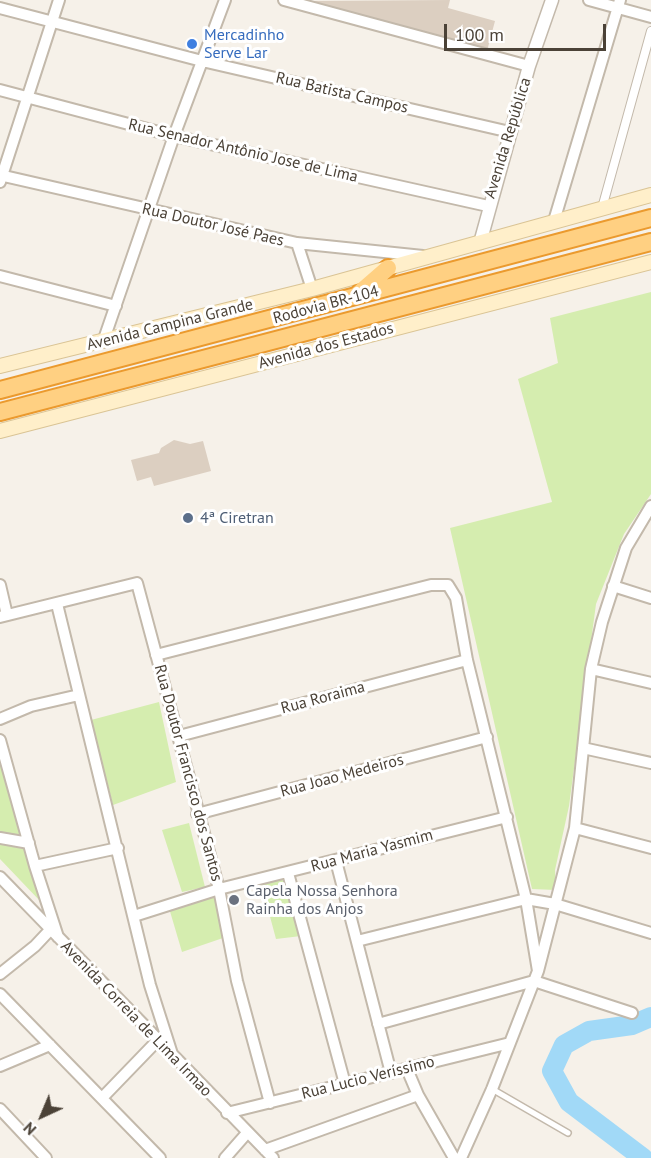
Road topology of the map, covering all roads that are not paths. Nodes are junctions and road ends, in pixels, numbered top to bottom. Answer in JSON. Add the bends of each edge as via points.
{"nodes":[{"id":1,"x":59,"y":0,"type":"edge"},
{"id":2,"x":225,"y":0,"type":"edge"},
{"id":3,"x":284,"y":0,"type":"edge"},
{"id":4,"x":552,"y":0,"type":"edge"},
{"id":5,"x":589,"y":0,"type":"edge"},
{"id":6,"x":619,"y":4,"type":"edge"},
{"id":7,"x":0,"y":8,"type":"edge"},
{"id":8,"x":651,"y":17,"type":"edge"},
{"id":9,"x":53,"y":21,"type":"junction"},
{"id":10,"x":651,"y":31,"type":"edge"},
{"id":11,"x":202,"y":61,"type":"junction"},
{"id":12,"x":529,"y":66,"type":"junction"},
{"id":13,"x":0,"y":90,"type":"edge"},
{"id":14,"x":29,"y":98,"type":"junction"},
{"id":15,"x":510,"y":132,"type":"junction"},
{"id":16,"x":174,"y":136,"type":"junction"},
{"id":17,"x":1,"y":178,"type":"edge"},
{"id":18,"x":651,"y":195,"type":"edge"},
{"id":19,"x":488,"y":206,"type":"junction"},
{"id":20,"x":602,"y":208,"type":"junction"},
{"id":21,"x":150,"y":211,"type":"junction"},
{"id":22,"x":651,"y":218,"type":"edge"},
{"id":23,"x":554,"y":221,"type":"junction"},
{"id":24,"x":651,"y":242,"type":"edge"},
{"id":25,"x":297,"y":243,"type":"junction"},
{"id":26,"x":480,"y":243,"type":"junction"},
{"id":27,"x":430,"y":257,"type":"junction"},
{"id":28,"x":651,"y":262,"type":"edge"},
{"id":29,"x":388,"y":268,"type":"junction"},
{"id":30,"x":0,"y":276,"type":"edge"},
{"id":31,"x":312,"y":289,"type":"junction"},
{"id":32,"x":354,"y":297,"type":"junction"},
{"id":33,"x":116,"y":306,"type":"junction"},
{"id":34,"x":104,"y":342,"type":"junction"},
{"id":35,"x":0,"y":366,"type":"edge"},
{"id":36,"x":0,"y":390,"type":"edge"},
{"id":37,"x":0,"y":412,"type":"edge"},
{"id":38,"x":0,"y":431,"type":"edge"},
{"id":39,"x":651,"y":506,"type":"edge"},
{"id":40,"x":0,"y":585,"type":"edge"},
{"id":41,"x":613,"y":586,"type":"junction"},
{"id":42,"x":651,"y":598,"type":"edge"},
{"id":43,"x":57,"y":604,"type":"junction"},
{"id":44,"x":4,"y":616,"type":"edge"},
{"id":45,"x":156,"y":655,"type":"junction"},
{"id":46,"x":467,"y":660,"type":"junction"},
{"id":47,"x":591,"y":669,"type":"junction"},
{"id":48,"x":651,"y":683,"type":"edge"},
{"id":49,"x":79,"y":695,"type":"junction"},
{"id":50,"x":0,"y":719,"type":"edge"},
{"id":51,"x":179,"y":736,"type":"junction"},
{"id":52,"x":487,"y":737,"type":"junction"},
{"id":53,"x":0,"y":740,"type":"edge"},
{"id":54,"x":583,"y":748,"type":"junction"},
{"id":55,"x":651,"y":764,"type":"edge"},
{"id":56,"x":197,"y":814,"type":"junction"},
{"id":57,"x":507,"y":817,"type":"junction"},
{"id":58,"x":575,"y":828,"type":"junction"},
{"id":59,"x":0,"y":838,"type":"edge"},
{"id":60,"x":29,"y":843,"type":"junction"},
{"id":61,"x":118,"y":848,"type":"junction"},
{"id":62,"x":651,"y":848,"type":"edge"},
{"id":63,"x":336,"y":861,"type":"junction"},
{"id":64,"x":35,"y":866,"type":"junction"},
{"id":65,"x":288,"y":873,"type":"junction"},
{"id":66,"x":0,"y":877,"type":"edge"},
{"id":67,"x":219,"y":889,"type":"junction"},
{"id":68,"x":526,"y":899,"type":"junction"},
{"id":69,"x":555,"y":904,"type":"junction"},
{"id":70,"x":134,"y":916,"type":"junction"},
{"id":71,"x":50,"y":930,"type":"junction"},
{"id":72,"x":651,"y":933,"type":"edge"},
{"id":73,"x":59,"y":940,"type":"junction"},
{"id":74,"x":357,"y":941,"type":"junction"},
{"id":75,"x":0,"y":974,"type":"edge"},
{"id":76,"x":536,"y":976,"type":"junction"},
{"id":77,"x":0,"y":994,"type":"edge"},
{"id":78,"x":632,"y":1013,"type":"dead end"},
{"id":79,"x":378,"y":1024,"type":"junction"},
{"id":80,"x":158,"y":1040,"type":"junction"},
{"id":81,"x":510,"y":1043,"type":"junction"},
{"id":82,"x":50,"y":1045,"type":"junction"},
{"id":83,"x":171,"y":1054,"type":"junction"},
{"id":84,"x":0,"y":1066,"type":"edge"},
{"id":85,"x":407,"y":1069,"type":"junction"},
{"id":86,"x":391,"y":1073,"type":"junction"},
{"id":87,"x":345,"y":1084,"type":"junction"},
{"id":88,"x":492,"y":1089,"type":"junction"},
{"id":89,"x":418,"y":1095,"type":"junction"},
{"id":90,"x":102,"y":1098,"type":"junction"},
{"id":91,"x":270,"y":1103,"type":"junction"},
{"id":92,"x":227,"y":1113,"type":"junction"},
{"id":93,"x":2,"y":1115,"type":"edge"},
{"id":94,"x":247,"y":1133,"type":"junction"},
{"id":95,"x":568,"y":1133,"type":"dead end"},
{"id":96,"x":269,"y":1154,"type":"edge"},
{"id":97,"x":46,"y":1158,"type":"edge"},
{"id":98,"x":160,"y":1158,"type":"edge"},
{"id":99,"x":225,"y":1158,"type":"edge"},
{"id":100,"x":454,"y":1158,"type":"edge"},
{"id":101,"x":461,"y":1158,"type":"edge"}],
"edges":[{"from":1,"to":9,"type":"street"},
{"from":2,"to":11,"type":"street"},
{"from":3,"to":12,"type":"street"},
{"from":4,"to":12,"type":"street","name":"Avenida República"},
{"from":5,"to":6,"type":"street"},
{"from":6,"to":8,"type":"street"},
{"from":6,"to":23,"type":"street"},
{"from":7,"to":9,"type":"street","name":"Rua Batista Campos"},
{"from":9,"to":11,"type":"street","name":"Rua Batista Campos"},
{"from":9,"to":14,"type":"street"},
{"from":10,"to":20,"type":"street"},
{"from":11,"to":15,"type":"street","name":"Rua Batista Campos"},
{"from":11,"to":16,"type":"street"},
{"from":12,"to":15,"type":"street","name":"Avenida República"},
{"from":13,"to":14,"type":"street","name":"Rua Senador Antônio Jose de Lima"},
{"from":14,"to":16,"type":"street","name":"Rua Senador Antônio Jose de Lima"},
{"from":14,"to":17,"type":"street"},
{"from":15,"to":19,"type":"street","name":"Avenida República"},
{"from":16,"to":19,"type":"street","name":"Rua Senador Antônio Jose de Lima"},
{"from":16,"to":21,"type":"street"},
{"from":17,"to":21,"type":"street","name":"Rua Doutor José Paes"},
{"from":18,"to":20,"type":"main road","name":"Avenida Campina Grande"},
{"from":19,"to":26,"type":"street","name":"Avenida República"},
{"from":20,"to":23,"type":"main road","name":"Avenida Campina Grande"},
{"from":21,"to":25,"type":"street","name":"Rua Doutor José Paes"},
{"from":21,"to":33,"type":"street"},
{"from":22,"to":32,"type":"highway","name":"Rodovia BR-104"},
{"from":23,"to":26,"type":"main road","name":"Avenida Campina Grande"},
{"from":24,"to":37,"type":"highway","name":"Rodovia BR-104"},
{"from":25,"to":27,"type":"street","name":"Rua Doutor José Paes"},
{"from":25,"to":31,"type":"street"},
{"from":26,"to":27,"type":"main road","name":"Avenida Campina Grande"},
{"from":27,"to":29,"type":"main road","name":"Avenida Campina Grande"},
{"from":28,"to":38,"type":"main road","name":"Avenida dos Estados"},
{"from":29,"to":31,"type":"main road","name":"Avenida Campina Grande"},
{"from":29,"to":32,"type":"highway"},
{"from":30,"to":33,"type":"street"},
{"from":31,"to":34,"type":"main road","name":"Avenida Campina Grande"},
{"from":32,"to":36,"type":"highway","name":"Rodovia BR-104"},
{"from":33,"to":34,"type":"street"},
{"from":34,"to":35,"type":"main road","name":"Avenida Campina Grande"},
{"from":39,"to":41,"type":"street","via":[[626,548]]},
{"from":40,"to":44,"type":"street"},
{"from":41,"to":42,"type":"street"},
{"from":41,"to":47,"type":"street"},
{"from":43,"to":44,"type":"street"},
{"from":43,"to":45,"type":"street","name":"Rua Doutor Francisco dos Santos","via":[[137,583]]},
{"from":43,"to":49,"type":"street"},
{"from":45,"to":46,"type":"street","via":[[431,585],[448,585],[456,598]]},
{"from":45,"to":51,"type":"street","name":"Rua Doutor Francisco dos Santos"},
{"from":46,"to":51,"type":"street","name":"Rua Roraima"},
{"from":46,"to":52,"type":"street"},
{"from":47,"to":48,"type":"street"},
{"from":47,"to":54,"type":"street"},
{"from":49,"to":50,"type":"street","via":[[31,706]]},
{"from":49,"to":61,"type":"street"},
{"from":51,"to":56,"type":"street","name":"Rua Doutor Francisco dos Santos"},
{"from":52,"to":56,"type":"street","name":"Rua Joao Medeiros"},
{"from":52,"to":57,"type":"street"},
{"from":53,"to":60,"type":"street"},
{"from":54,"to":55,"type":"street"},
{"from":54,"to":58,"type":"street"},
{"from":56,"to":67,"type":"street","name":"Rua Doutor Francisco dos Santos"},
{"from":57,"to":63,"type":"street","name":"Rua Maria Yasmim"},
{"from":57,"to":68,"type":"street"},
{"from":58,"to":62,"type":"street"},
{"from":58,"to":69,"type":"street"},
{"from":59,"to":60,"type":"street"},
{"from":60,"to":64,"type":"street"},
{"from":61,"to":64,"type":"street"},
{"from":61,"to":70,"type":"street"},
{"from":63,"to":65,"type":"street","name":"Rua Maria Yasmim"},
{"from":63,"to":74,"type":"street"},
{"from":64,"to":73,"type":"street"},
{"from":65,"to":67,"type":"street","name":"Rua Maria Yasmim"},
{"from":65,"to":87,"type":"street"},
{"from":66,"to":71,"type":"street","name":"Avenida Correia de Lima Irmao"},
{"from":67,"to":70,"type":"street","name":"Rua Maria Yasmim"},
{"from":67,"to":91,"type":"street","name":"Rua Doutor Francisco dos Santos","via":[[237,981]]},
{"from":68,"to":69,"type":"street"},
{"from":68,"to":74,"type":"street"},
{"from":68,"to":76,"type":"street"},
{"from":69,"to":72,"type":"street"},
{"from":69,"to":76,"type":"street"},
{"from":70,"to":83,"type":"street"},
{"from":71,"to":73,"type":"street","name":"Avenida Correia de Lima Irmao"},
{"from":71,"to":75,"type":"street"},
{"from":73,"to":80,"type":"street","name":"Avenida Correia de Lima Irmao"},
{"from":74,"to":79,"type":"street"},
{"from":76,"to":78,"type":"street"},
{"from":76,"to":79,"type":"street"},
{"from":76,"to":81,"type":"street"},
{"from":77,"to":82,"type":"street"},
{"from":79,"to":86,"type":"street"},
{"from":80,"to":83,"type":"street","name":"Avenida Correia de Lima Irmao"},
{"from":80,"to":90,"type":"street"},
{"from":81,"to":85,"type":"street","name":"Rua Lucio Veríssimo"},
{"from":81,"to":88,"type":"street"},
{"from":82,"to":84,"type":"street"},
{"from":82,"to":90,"type":"street"},
{"from":83,"to":92,"type":"street","name":"Avenida Correia de Lima Irmao"},
{"from":85,"to":86,"type":"street","name":"Rua Lucio Veríssimo"},
{"from":85,"to":89,"type":"street"},
{"from":86,"to":87,"type":"street","name":"Rua Lucio Veríssimo"},
{"from":87,"to":91,"type":"street","name":"Rua Lucio Veríssimo"},
{"from":88,"to":95,"type":"lane"},
{"from":88,"to":101,"type":"street"},
{"from":89,"to":96,"type":"street"},
{"from":89,"to":100,"type":"street"},
{"from":90,"to":98,"type":"street"},
{"from":91,"to":92,"type":"street","name":"Rua Lucio Veríssimo"},
{"from":92,"to":94,"type":"street","name":"Avenida Correia de Lima Irmao"},
{"from":93,"to":97,"type":"street"},
{"from":94,"to":96,"type":"street","name":"Avenida Correia de Lima Irmao"},
{"from":94,"to":99,"type":"street"}]}
